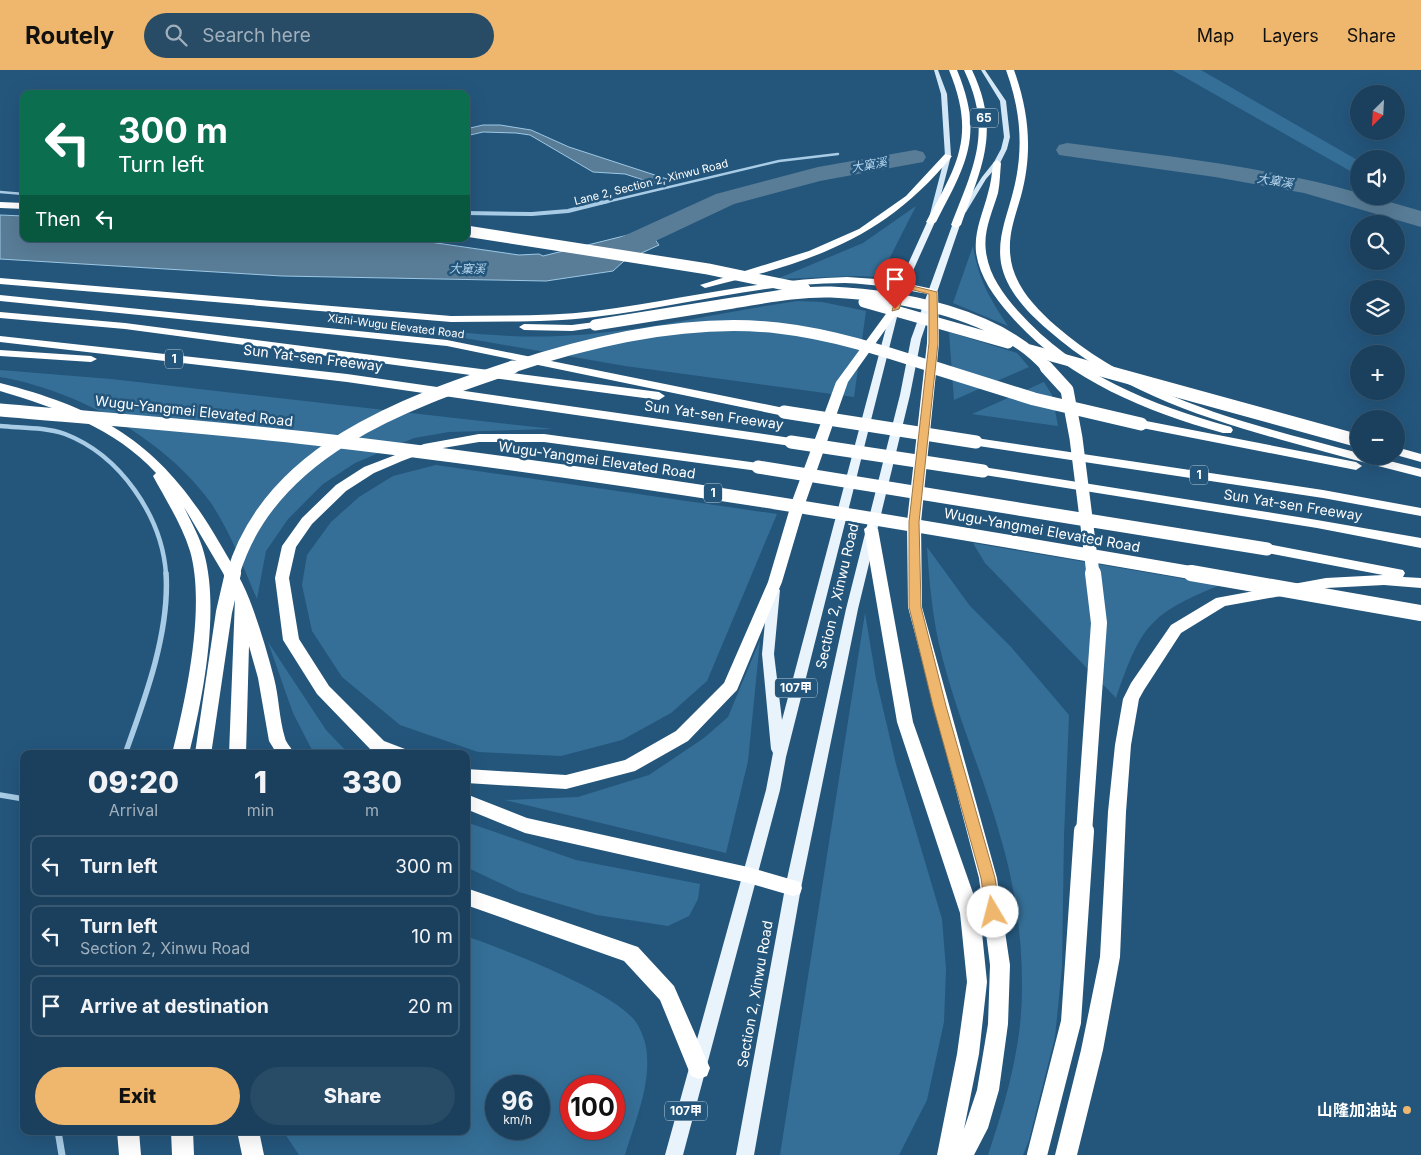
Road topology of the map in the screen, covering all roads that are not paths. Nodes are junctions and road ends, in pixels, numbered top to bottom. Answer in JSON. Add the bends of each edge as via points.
{"nodes":[{"id":1,"x":936,"y":70,"type":"edge"},
{"id":2,"x":954,"y":70,"type":"edge"},
{"id":3,"x":968,"y":70,"type":"edge"},
{"id":4,"x":983,"y":70,"type":"edge"},
{"id":5,"x":1010,"y":70,"type":"edge"},
{"id":6,"x":838,"y":154,"type":"dead end"},
{"id":7,"x":948,"y":156,"type":"junction"},
{"id":8,"x":998,"y":163,"type":"junction"},
{"id":9,"x":0,"y":192,"type":"edge"},
{"id":10,"x":20,"y":194,"type":"edge"},
{"id":11,"x":0,"y":205,"type":"edge"},
{"id":12,"x":20,"y":206,"type":"edge"},
{"id":13,"x":470,"y":213,"type":"edge"},
{"id":14,"x":931,"y":222,"type":"junction"},
{"id":15,"x":956,"y":224,"type":"junction"},
{"id":16,"x":470,"y":232,"type":"edge"},
{"id":17,"x":0,"y":282,"type":"edge"},
{"id":18,"x":903,"y":284,"type":"junction"},
{"id":19,"x":933,"y":292,"type":"junction"},
{"id":20,"x":0,"y":298,"type":"edge"},
{"id":21,"x":291,"y":306,"type":"junction"},
{"id":22,"x":895,"y":309,"type":"junction"},
{"id":23,"x":0,"y":315,"type":"edge"},
{"id":24,"x":502,"y":319,"type":"junction"},
{"id":25,"x":0,"y":340,"type":"edge"},
{"id":26,"x":0,"y":353,"type":"edge"},
{"id":27,"x":347,"y":378,"type":"junction"},
{"id":28,"x":0,"y":387,"type":"edge"},
{"id":29,"x":0,"y":410,"type":"edge"},
{"id":30,"x":784,"y":412,"type":"junction"},
{"id":31,"x":0,"y":426,"type":"edge"},
{"id":32,"x":1350,"y":438,"type":"edge"},
{"id":33,"x":1405,"y":454,"type":"edge"},
{"id":34,"x":148,"y":455,"type":"junction"},
{"id":35,"x":1421,"y":458,"type":"edge"},
{"id":36,"x":1421,"y":476,"type":"edge"},
{"id":37,"x":1421,"y":512,"type":"edge"},
{"id":38,"x":872,"y":529,"type":"junction"},
{"id":39,"x":1421,"y":543,"type":"edge"},
{"id":40,"x":1421,"y":578,"type":"edge"},
{"id":41,"x":775,"y":582,"type":"junction"},
{"id":42,"x":1421,"y":583,"type":"edge"},
{"id":43,"x":242,"y":598,"type":"junction"},
{"id":44,"x":1421,"y":613,"type":"edge"},
{"id":45,"x":126,"y":750,"type":"edge"},
{"id":46,"x":181,"y":750,"type":"edge"},
{"id":47,"x":204,"y":750,"type":"edge"},
{"id":48,"x":237,"y":750,"type":"edge"},
{"id":49,"x":283,"y":750,"type":"edge"},
{"id":50,"x":383,"y":750,"type":"edge"},
{"id":51,"x":778,"y":757,"type":"junction"},
{"id":52,"x":470,"y":776,"type":"edge"},
{"id":53,"x":0,"y":795,"type":"edge"},
{"id":54,"x":20,"y":798,"type":"edge"},
{"id":55,"x":470,"y":803,"type":"edge"},
{"id":56,"x":748,"y":875,"type":"junction"},
{"id":57,"x":793,"y":888,"type":"junction"},
{"id":58,"x":470,"y":897,"type":"edge"},
{"id":59,"x":699,"y":1068,"type":"junction"},
{"id":60,"x":59,"y":1135,"type":"edge"},
{"id":61,"x":128,"y":1135,"type":"edge"},
{"id":62,"x":182,"y":1135,"type":"edge"},
{"id":63,"x":249,"y":1135,"type":"edge"},
{"id":64,"x":62,"y":1155,"type":"edge"},
{"id":65,"x":130,"y":1155,"type":"edge"},
{"id":66,"x":184,"y":1155,"type":"edge"},
{"id":67,"x":253,"y":1155,"type":"edge"},
{"id":68,"x":674,"y":1155,"type":"edge"},
{"id":69,"x":745,"y":1155,"type":"edge"},
{"id":70,"x":948,"y":1155,"type":"edge"},
{"id":71,"x":962,"y":1155,"type":"edge"},
{"id":72,"x":1038,"y":1155,"type":"edge"},
{"id":73,"x":1066,"y":1155,"type":"edge"}],
"edges":[{"from":1,"to":7,"type":"main road","name":"Section 2, Xinwu Road","number":"107甲","via":[[944,94]]},
{"from":2,"to":14,"type":"highway","number":"65","via":[[968,114],[966,147],[961,164]]},
{"from":3,"to":15,"type":"highway","number":"65","via":[[982,100],[985,137]]},
{"from":4,"to":8,"type":"main road","name":"Section 2, Xinwu Road","number":"107甲","via":[[1003,102],[1006,118],[1007,137]]},
{"from":5,"to":36,"type":"highway","via":[[1021,102],[1026,132],[1023,164],[1004,244],[1006,263],[1014,285],[1028,306],[1094,363],[1138,388],[1191,409]]},
{"from":6,"to":13,"type":"street","name":"Lane 2, Section 2, Xinwu Road","via":[[734,171],[568,211]]},
{"from":7,"to":14,"type":"main road","name":"Section 2, Xinwu Road","number":"107甲"},
{"from":7,"to":24,"type":"highway","via":[[908,198],[884,217],[805,258],[666,296]]},
{"from":8,"to":15,"type":"main road","name":"Section 2, Xinwu Road","number":"107甲","via":[[984,178]]},
{"from":8,"to":36,"type":"highway","via":[[982,226],[981,252],[992,286],[1046,346],[1080,370],[1131,398],[1186,419]]},
{"from":9,"to":10,"type":"street"},
{"from":11,"to":12,"type":"highway"},
{"from":14,"to":18,"type":"main road","name":"Section 2, Xinwu Road","number":"107甲"},
{"from":15,"to":19,"type":"main road","name":"Section 2, Xinwu Road","number":"107甲"},
{"from":16,"to":32,"type":"highway","bridge":true,"via":[[708,268],[860,301]]},
{"from":17,"to":21,"type":"highway"},
{"from":18,"to":19,"type":"highway"},
{"from":18,"to":22,"type":"main road","name":"Section 2, Xinwu Road","number":"107甲"},
{"from":18,"to":24,"type":"highway","via":[[855,279],[799,280],[594,314]]},
{"from":19,"to":38,"type":"main road","name":"Section 2, Xinwu Road","number":"107甲","via":[[916,339]]},
{"from":19,"to":71,"type":"highway","via":[[933,343],[914,522],[915,607],[988,878],[1000,964],[998,1024],[988,1090],[977,1128]]},
{"from":20,"to":30,"type":"highway","name":"Xizhi-Wugu Elevated Road","number":"1","via":[[447,343]]},
{"from":21,"to":24,"type":"highway","via":[[452,319]]},
{"from":21,"to":72,"type":"highway","bridge":true,"via":[[368,317],[572,328],[778,296],[830,292],[888,298],[947,311],[993,328],[1036,355],[1067,390],[1099,623],[1071,1022]]},
{"from":22,"to":41,"type":"highway","via":[[842,382],[799,501]]},
{"from":22,"to":51,"type":"main road","name":"Section 2, Xinwu Road","number":"107甲"},
{"from":23,"to":30,"type":"highway","name":"Sun Yat-sen Freeway","number":"1","via":[[125,326]]},
{"from":25,"to":27,"type":"highway","name":"Sun Yat-sen Freeway","number":"1"},
{"from":26,"to":27,"type":"highway","number":"1"},
{"from":27,"to":39,"type":"highway","name":"Sun Yat-sen Freeway","number":"1","bridge":true,"via":[[983,471]]},
{"from":28,"to":34,"type":"highway","via":[[69,409],[120,434]]},
{"from":29,"to":44,"type":"highway","name":"Wugu-Yangmei Elevated Road","number":"1","bridge":true,"via":[[356,443],[688,488]]},
{"from":30,"to":37,"type":"highway","name":"Sun Yat-sen Freeway","number":"1","bridge":true,"via":[[1323,494]]},
{"from":31,"to":45,"type":"street","via":[[62,433],[90,446],[131,485],[149,512],[163,545],[168,585],[166,622]]},
{"from":33,"to":35,"type":"highway"},
{"from":34,"to":43,"type":"highway","via":[[186,496]]},
{"from":34,"to":46,"type":"highway","via":[[198,551],[204,583],[190,708]]},
{"from":36,"to":47,"type":"highway","bridge":true,"via":[[1141,424],[1021,395],[834,337],[774,328],[713,327],[642,335],[561,353],[464,383],[384,416],[307,467],[272,498],[247,536],[233,573],[223,617]]},
{"from":38,"to":57,"type":"main road","name":"Section 2, Xinwu Road","number":"107甲"},
{"from":38,"to":70,"type":"highway","via":[[905,722],[970,913],[977,982],[968,1054]]},
{"from":40,"to":50,"type":"highway","bridge":true,"via":[[1267,549],[758,467],[544,438],[479,438],[428,447],[369,470],[341,488],[307,521],[289,546],[282,578],[291,640],[323,690]]},
{"from":41,"to":51,"type":"main road","via":[[768,654]]},
{"from":41,"to":52,"type":"highway","via":[[731,686],[682,736],[629,766],[566,782]]},
{"from":42,"to":73,"type":"highway","via":[[1384,580],[1326,583],[1221,602],[1176,629],[1131,699],[1117,812],[1110,957],[1092,1050]]},
{"from":43,"to":48,"type":"highway"},
{"from":43,"to":49,"type":"highway","via":[[266,678],[277,741]]},
{"from":51,"to":56,"type":"main road","name":"Section 2, Xinwu Road","number":"107甲","via":[[773,790]]},
{"from":53,"to":54,"type":"street"},
{"from":55,"to":56,"type":"highway","via":[[525,825]]},
{"from":56,"to":57,"type":"highway"},
{"from":56,"to":59,"type":"main road","name":"Section 2, Xinwu Road","number":"107甲"},
{"from":57,"to":69,"type":"main road","name":"Section 2, Xinwu Road","number":"107甲"},
{"from":58,"to":59,"type":"highway","via":[[631,954],[667,993]]},
{"from":59,"to":68,"type":"main road","name":"Section 2, Xinwu Road","number":"107甲"},
{"from":60,"to":64,"type":"street"},
{"from":61,"to":65,"type":"highway"},
{"from":62,"to":66,"type":"highway"},
{"from":63,"to":67,"type":"highway"}]}
